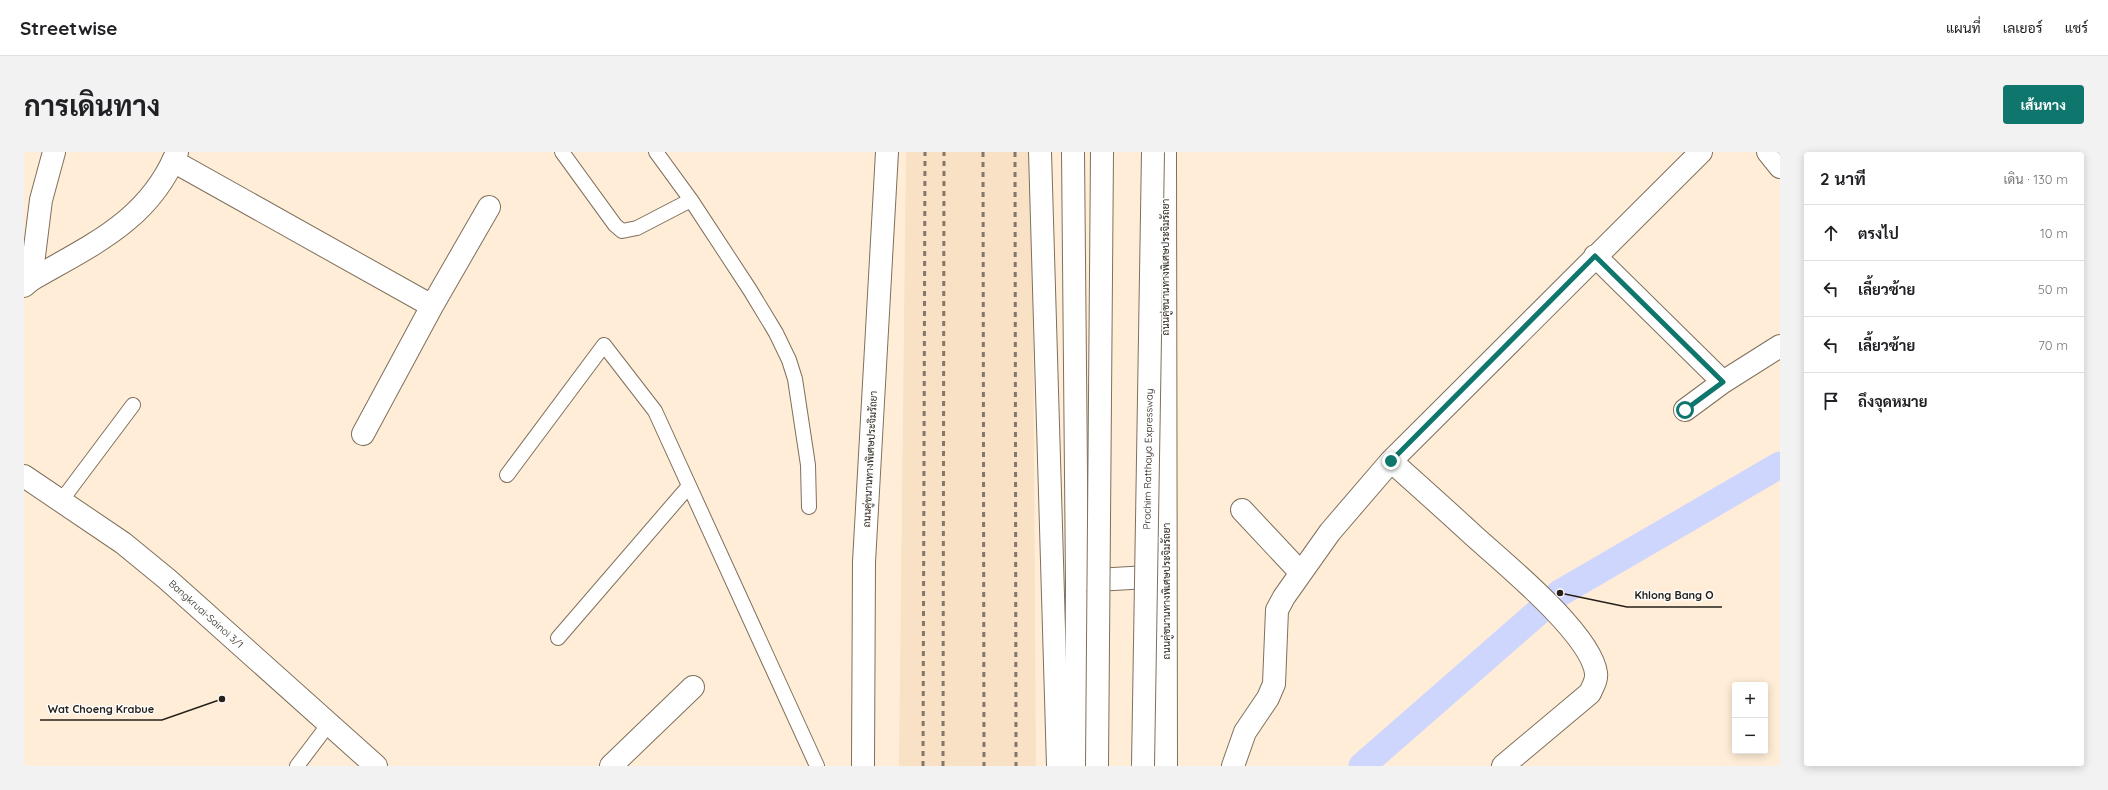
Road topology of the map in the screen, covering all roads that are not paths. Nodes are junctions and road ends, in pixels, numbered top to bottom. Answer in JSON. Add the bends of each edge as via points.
{"nodes":[{"id":1,"x":54,"y":152,"type":"edge"},
{"id":2,"x":562,"y":152,"type":"edge"},
{"id":3,"x":656,"y":152,"type":"edge"},
{"id":4,"x":887,"y":152,"type":"edge"},
{"id":5,"x":1040,"y":152,"type":"edge"},
{"id":6,"x":1073,"y":152,"type":"edge"},
{"id":7,"x":1102,"y":152,"type":"edge"},
{"id":8,"x":1152,"y":152,"type":"edge"},
{"id":9,"x":1164,"y":152,"type":"edge"},
{"id":10,"x":1701,"y":152,"type":"edge"},
{"id":11,"x":1768,"y":152,"type":"edge"},
{"id":12,"x":175,"y":157,"type":"edge"},
{"id":13,"x":1780,"y":167,"type":"edge"},
{"id":14,"x":691,"y":200,"type":"junction"},
{"id":15,"x":489,"y":207,"type":"dead end"},
{"id":16,"x":1595,"y":256,"type":"junction"},
{"id":17,"x":28,"y":283,"type":"edge"},
{"id":18,"x":432,"y":306,"type":"junction"},
{"id":19,"x":1780,"y":346,"type":"edge"},
{"id":20,"x":1723,"y":382,"type":"junction"},
{"id":21,"x":133,"y":405,"type":"dead end"},
{"id":22,"x":1685,"y":410,"type":"dead end"},
{"id":23,"x":363,"y":434,"type":"dead end"},
{"id":24,"x":1391,"y":461,"type":"junction"},
{"id":25,"x":507,"y":475,"type":"dead end"},
{"id":26,"x":24,"y":476,"type":"edge"},
{"id":27,"x":689,"y":486,"type":"junction"},
{"id":28,"x":61,"y":501,"type":"junction"},
{"id":29,"x":809,"y":507,"type":"dead end"},
{"id":30,"x":1242,"y":510,"type":"dead end"},
{"id":31,"x":1301,"y":573,"type":"junction"},
{"id":32,"x":1166,"y":576,"type":"junction"},
{"id":33,"x":1077,"y":582,"type":"junction"},
{"id":34,"x":558,"y":638,"type":"dead end"},
{"id":35,"x":692,"y":687,"type":"dead end"},
{"id":36,"x":328,"y":725,"type":"junction"},
{"id":37,"x":297,"y":766,"type":"edge"},
{"id":38,"x":376,"y":766,"type":"edge"},
{"id":39,"x":611,"y":766,"type":"edge"},
{"id":40,"x":817,"y":766,"type":"edge"},
{"id":41,"x":863,"y":766,"type":"edge"},
{"id":42,"x":1058,"y":766,"type":"edge"},
{"id":43,"x":1076,"y":766,"type":"edge"},
{"id":44,"x":1097,"y":766,"type":"edge"},
{"id":45,"x":1143,"y":766,"type":"edge"},
{"id":46,"x":1166,"y":766,"type":"edge"},
{"id":47,"x":1233,"y":766,"type":"edge"},
{"id":48,"x":1503,"y":766,"type":"edge"}],
"edges":[{"from":1,"to":17,"type":"main road","via":[[41,200]]},
{"from":2,"to":14,"type":"lane","via":[[622,231],[637,228]]},
{"from":3,"to":14,"type":"lane"},
{"from":4,"to":41,"type":"main road","name":"ถนนคู่ขนานทางพิเศษประจิมรัถยา","via":[[864,562]]},
{"from":5,"to":42,"type":"main road"},
{"from":6,"to":33,"type":"main road"},
{"from":7,"to":44,"type":"main road","bridge":true},
{"from":8,"to":45,"type":"main road","name":"Prachim Ratthaya Expressway","bridge":true},
{"from":9,"to":32,"type":"main road","name":"ถนนคู่ขนานทางพิเศษประจิมรัถยา"},
{"from":10,"to":16,"type":"main road"},
{"from":11,"to":13,"type":"main road"},
{"from":12,"to":17,"type":"main road","via":[[153,195],[133,216],[106,236]]},
{"from":12,"to":18,"type":"main road"},
{"from":14,"to":29,"type":"lane","via":[[750,290],[789,360],[795,379],[808,465]]},
{"from":15,"to":18,"type":"main road"},
{"from":16,"to":20,"type":"main road"},
{"from":16,"to":24,"type":"main road"},
{"from":18,"to":23,"type":"main road"},
{"from":19,"to":20,"type":"main road"},
{"from":20,"to":22,"type":"main road"},
{"from":21,"to":28,"type":"lane"},
{"from":24,"to":31,"type":"main road","via":[[1330,532]]},
{"from":24,"to":48,"type":"main road","via":[[1533,588],[1568,624],[1588,653],[1596,672],[1590,693]]},
{"from":25,"to":27,"type":"lane","via":[[604,345],[655,411]]},
{"from":26,"to":28,"type":"main road","name":"Bangkruai-Sainoi 3/1"},
{"from":27,"to":34,"type":"lane"},
{"from":27,"to":40,"type":"lane"},
{"from":28,"to":36,"type":"main road","name":"Bangkruai-Sainoi 3/1","via":[[122,543],[167,579]]},
{"from":30,"to":31,"type":"main road"},
{"from":31,"to":47,"type":"main road","via":[[1277,610],[1274,684],[1246,732]]},
{"from":32,"to":33,"type":"main road"},
{"from":32,"to":46,"type":"main road","name":"ถนนคู่ขนานทางพิเศษประจิมรัถยา"},
{"from":33,"to":43,"type":"main road"},
{"from":35,"to":39,"type":"main road"},
{"from":36,"to":37,"type":"lane"},
{"from":36,"to":38,"type":"main road","name":"Bangkruai-Sainoi 3/1"}]}
